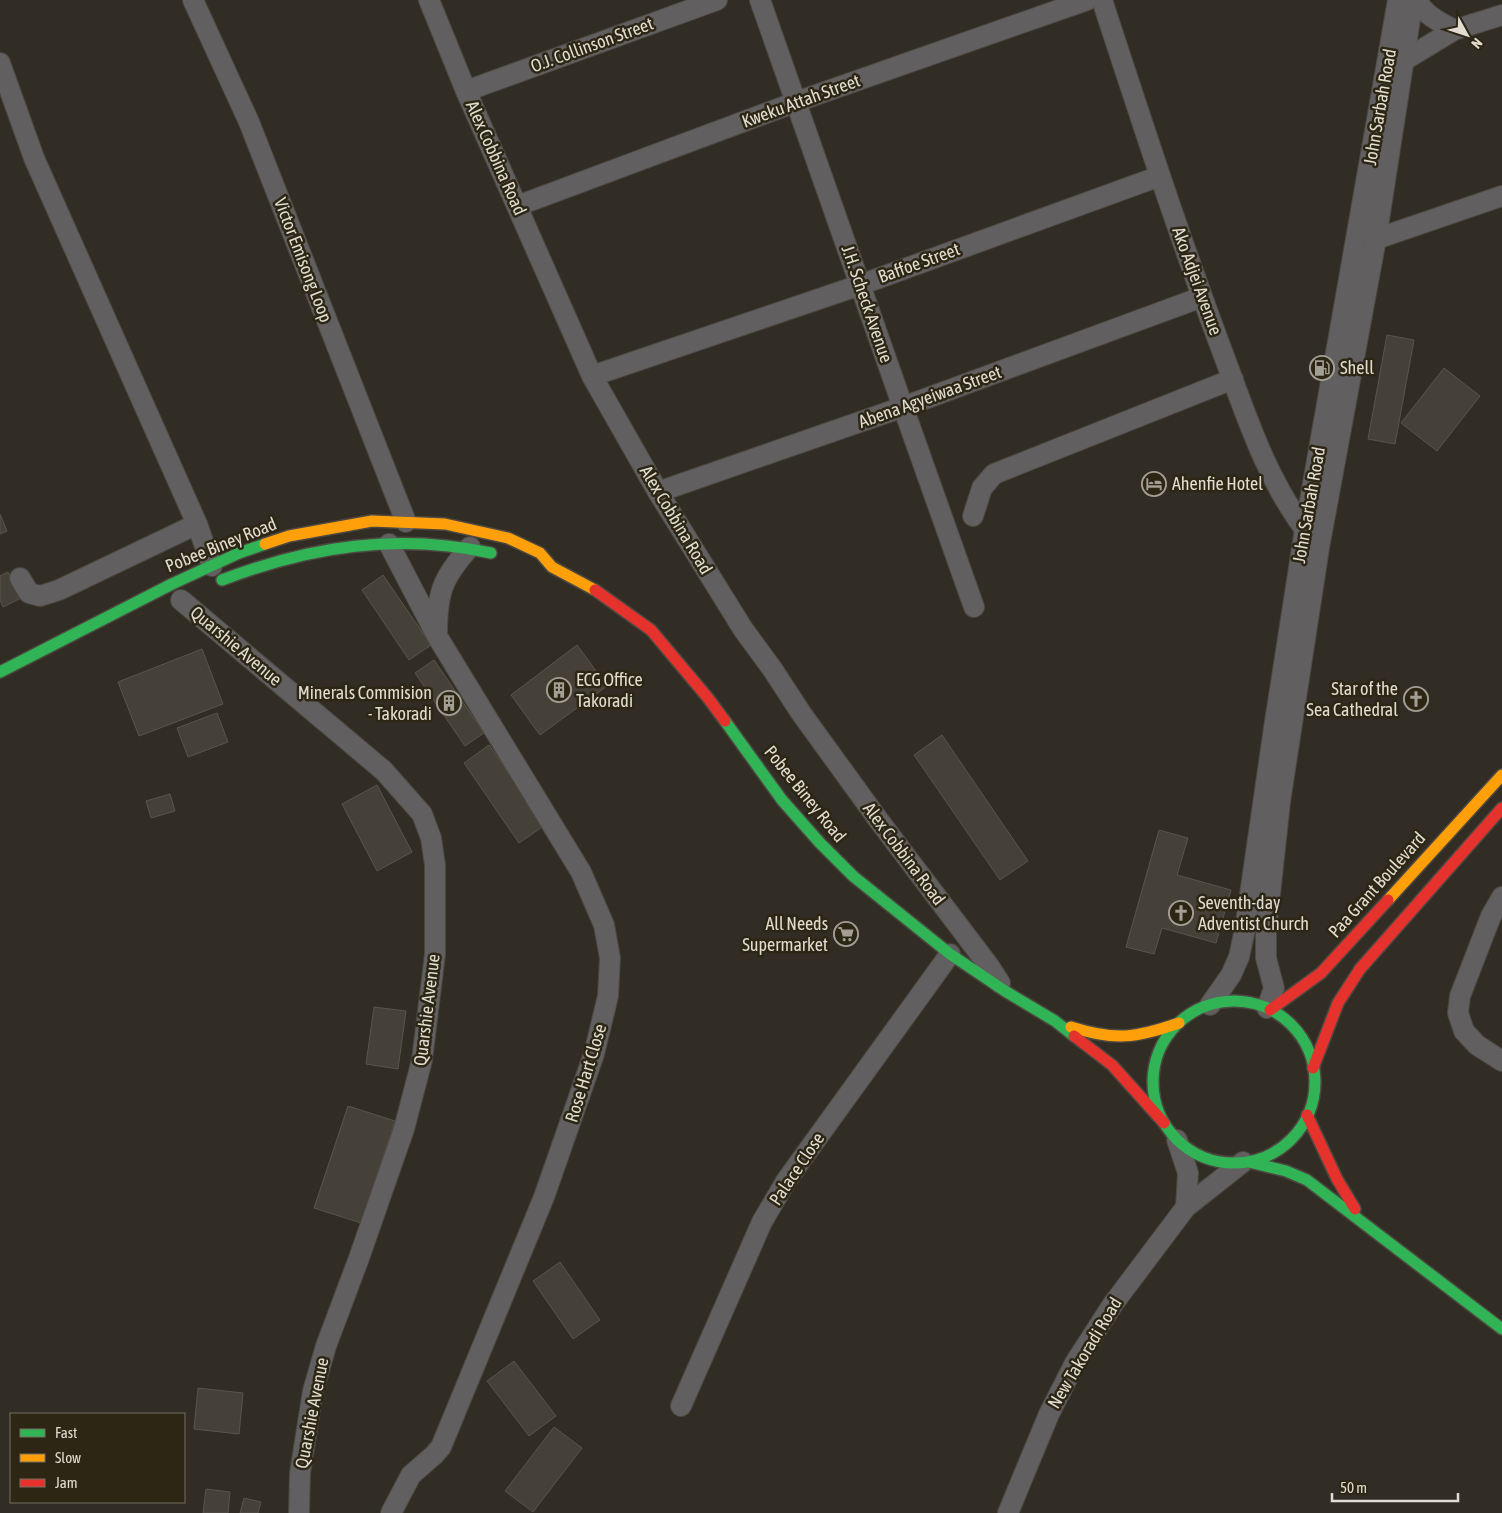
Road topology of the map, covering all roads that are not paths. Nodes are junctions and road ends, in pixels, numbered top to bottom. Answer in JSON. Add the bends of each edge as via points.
{"nodes":[{"id":1,"x":193,"y":0,"type":"edge"},
{"id":2,"x":429,"y":0,"type":"edge"},
{"id":3,"x":717,"y":0,"type":"edge"},
{"id":4,"x":760,"y":0,"type":"edge"},
{"id":5,"x":1087,"y":0,"type":"edge"},
{"id":6,"x":1102,"y":0,"type":"edge"},
{"id":7,"x":1398,"y":0,"type":"edge"},
{"id":8,"x":1412,"y":0,"type":"edge"},
{"id":9,"x":1416,"y":0,"type":"edge"},
{"id":10,"x":1502,"y":15,"type":"edge"},
{"id":11,"x":1454,"y":30,"type":"junction"},
{"id":12,"x":1403,"y":61,"type":"junction"},
{"id":13,"x":0,"y":64,"type":"edge"},
{"id":14,"x":466,"y":91,"type":"junction"},
{"id":15,"x":796,"y":102,"type":"junction"},
{"id":16,"x":1160,"y":176,"type":"junction"},
{"id":17,"x":1502,"y":196,"type":"edge"},
{"id":18,"x":517,"y":206,"type":"junction"},
{"id":19,"x":1376,"y":239,"type":"junction"},
{"id":20,"x":860,"y":285,"type":"junction"},
{"id":21,"x":1202,"y":297,"type":"junction"},
{"id":22,"x":592,"y":376,"type":"junction"},
{"id":23,"x":1232,"y":379,"type":"junction"},
{"id":24,"x":903,"y":408,"type":"junction"},
{"id":25,"x":658,"y":492,"type":"junction"},
{"id":26,"x":973,"y":516,"type":"dead end"},
{"id":27,"x":406,"y":522,"type":"junction"},
{"id":28,"x":197,"y":524,"type":"junction"},
{"id":29,"x":1305,"y":529,"type":"junction"},
{"id":30,"x":389,"y":544,"type":"junction"},
{"id":31,"x":470,"y":547,"type":"junction"},
{"id":32,"x":1320,"y":548,"type":"junction"},
{"id":33,"x":503,"y":556,"type":"dead end"},
{"id":34,"x":534,"y":567,"type":"dead end"},
{"id":35,"x":552,"y":567,"type":"junction"},
{"id":36,"x":212,"y":575,"type":"junction"},
{"id":37,"x":20,"y":578,"type":"dead end"},
{"id":38,"x":181,"y":600,"type":"dead end"},
{"id":39,"x":974,"y":607,"type":"dead end"},
{"id":40,"x":437,"y":636,"type":"junction"},
{"id":41,"x":0,"y":672,"type":"edge"},
{"id":42,"x":1502,"y":775,"type":"edge"},
{"id":43,"x":1502,"y":808,"type":"edge"},
{"id":44,"x":1502,"y":897,"type":"edge"},
{"id":45,"x":950,"y":954,"type":"junction"},
{"id":46,"x":1005,"y":991,"type":"junction"},
{"id":47,"x":1210,"y":1005,"type":"junction"},
{"id":48,"x":1269,"y":1009,"type":"junction"},
{"id":49,"x":1054,"y":1021,"type":"junction"},
{"id":50,"x":1178,"y":1023,"type":"junction"},
{"id":51,"x":1502,"y":1061,"type":"edge"},
{"id":52,"x":1313,"y":1068,"type":"junction"},
{"id":53,"x":1307,"y":1115,"type":"junction"},
{"id":54,"x":1164,"y":1123,"type":"junction"},
{"id":55,"x":1177,"y":1140,"type":"junction"},
{"id":56,"x":1246,"y":1162,"type":"junction"},
{"id":57,"x":1186,"y":1206,"type":"junction"},
{"id":58,"x":1366,"y":1225,"type":"junction"},
{"id":59,"x":1502,"y":1329,"type":"edge"},
{"id":60,"x":681,"y":1406,"type":"dead end"},
{"id":61,"x":299,"y":1513,"type":"edge"},
{"id":62,"x":391,"y":1513,"type":"edge"},
{"id":63,"x":1008,"y":1513,"type":"edge"}],
"edges":[{"from":1,"to":27,"type":"street","name":"Victor Emisong Loop","via":[[249,122]]},
{"from":2,"to":14,"type":"street","name":"Alex Cobbina Road"},
{"from":3,"to":14,"type":"street","name":"O.J. Collinson Street"},
{"from":4,"to":15,"type":"street","name":"J.H. Scheck Avenue"},
{"from":5,"to":15,"type":"street","name":"Kweku Attah Street"},
{"from":6,"to":16,"type":"street","name":"Ako Adjei Avenue"},
{"from":7,"to":29,"type":"street","name":"John Sarbah Road"},
{"from":8,"to":12,"type":"street","name":"John Sarbah Road"},
{"from":9,"to":11,"type":"street","via":[[1430,16]]},
{"from":10,"to":11,"type":"street"},
{"from":11,"to":12,"type":"street"},
{"from":12,"to":19,"type":"street","name":"John Sarbah Road"},
{"from":13,"to":28,"type":"street","via":[[34,158]]},
{"from":14,"to":18,"type":"street","name":"Alex Cobbina Road"},
{"from":15,"to":18,"type":"street","name":"Kweku Attah Street"},
{"from":15,"to":20,"type":"street","name":"J.H. Scheck Avenue"},
{"from":16,"to":20,"type":"street","name":"Baffoe Street"},
{"from":16,"to":21,"type":"street","name":"Ako Adjei Avenue"},
{"from":17,"to":19,"type":"street"},
{"from":18,"to":22,"type":"street","name":"Alex Cobbina Road"},
{"from":19,"to":32,"type":"street","name":"John Sarbah Road"},
{"from":20,"to":22,"type":"street","name":"Baffoe Street"},
{"from":20,"to":24,"type":"street","name":"J.H. Scheck Avenue"},
{"from":21,"to":23,"type":"street","name":"Ako Adjei Avenue"},
{"from":21,"to":24,"type":"street","name":"Abena Agyeiwaa Street"},
{"from":22,"to":25,"type":"street","name":"Alex Cobbina Road"},
{"from":23,"to":26,"type":"street","via":[[994,474],[982,488]]},
{"from":23,"to":29,"type":"street","name":"Ako Adjei Avenue","via":[[1262,457]]},
{"from":24,"to":25,"type":"street","name":"Abena Agyeiwaa Street"},
{"from":24,"to":39,"type":"street","name":"J.H. Scheck Avenue"},
{"from":25,"to":46,"type":"street","name":"Alex Cobbina Road","via":[[743,629],[801,713]]},
{"from":27,"to":35,"type":"street","name":"Pobee Biney Road","via":[[445,524],[508,538],[540,553]]},
{"from":27,"to":36,"type":"street","name":"Pobee Biney Road","via":[[372,521],[289,536],[239,553]]},
{"from":28,"to":36,"type":"street"},
{"from":28,"to":37,"type":"street","via":[[40,596],[29,594]]},
{"from":29,"to":32,"type":"street","name":"Ako Adjei Avenue"},
{"from":29,"to":47,"type":"street","name":"John Sarbah Road","via":[[1245,929],[1231,975]]},
{"from":30,"to":31,"type":"street","name":"Pobee Biney Road","via":[[406,542]]},
{"from":30,"to":36,"type":"street","name":"Pobee Biney Road","via":[[301,555],[244,571]]},
{"from":30,"to":40,"type":"street","name":"Rose Hart Close"},
{"from":31,"to":33,"type":"street","name":"Pobee Biney Road"},
{"from":31,"to":40,"type":"street","via":[[452,567],[442,589],[437,610]]},
{"from":32,"to":48,"type":"street","name":"John Sarbah Road","via":[[1280,802],[1266,931],[1266,958],[1274,988]]},
{"from":34,"to":35,"type":"street","name":"Pobee Biney Road"},
{"from":35,"to":45,"type":"street","name":"Pobee Biney Road","via":[[589,586],[651,630],[708,698],[782,800],[820,843],[853,876]]},
{"from":36,"to":41,"type":"street","name":"Pobee Biney Road","via":[[172,584]]},
{"from":38,"to":61,"type":"street","name":"Quarshie Avenue","via":[[384,771],[422,814],[431,838],[435,865],[435,954],[422,1060],[404,1129],[313,1391],[300,1473]]},
{"from":40,"to":62,"type":"street","name":"Rose Hart Close","via":[[581,872],[604,925],[610,958],[608,996],[594,1054],[544,1197],[441,1447],[411,1475]]},
{"from":42,"to":48,"type":"street","name":"Paa Grant Boulevard","via":[[1321,973]]},
{"from":43,"to":52,"type":"street","via":[[1360,969],[1338,1004]]},
{"from":44,"to":51,"type":"street","via":[[1491,916],[1460,996],[1458,1013],[1464,1031],[1477,1045]]},
{"from":45,"to":46,"type":"street","name":"Pobee Biney Road"},
{"from":45,"to":60,"type":"street","name":"Palace Close","via":[[786,1182],[762,1222]]},
{"from":46,"to":49,"type":"street","name":"Pobee Biney Road"},
{"from":47,"to":48,"type":"street","via":[[1248,1002]]},
{"from":47,"to":50,"type":"street"},
{"from":48,"to":52,"type":"street","via":[[1299,1034]]},
{"from":49,"to":50,"type":"street","via":[[1109,1038],[1150,1034]]},
{"from":49,"to":54,"type":"street","via":[[1112,1065]]},
{"from":50,"to":54,"type":"street","via":[[1158,1053],[1154,1071],[1156,1107]]},
{"from":52,"to":53,"type":"street","via":[[1312,1100]]},
{"from":53,"to":56,"type":"street","via":[[1284,1145]]},
{"from":53,"to":58,"type":"street","via":[[1347,1197]]},
{"from":54,"to":55,"type":"street"},
{"from":55,"to":56,"type":"street","via":[[1208,1159]]},
{"from":55,"to":57,"type":"street","via":[[1188,1173]]},
{"from":56,"to":57,"type":"street","name":"New Takoradi Road"},
{"from":56,"to":58,"type":"street","via":[[1286,1171],[1306,1180]]},
{"from":57,"to":63,"type":"street","name":"New Takoradi Road","via":[[1113,1304],[1075,1363],[1049,1414]]},
{"from":58,"to":59,"type":"street"}]}
